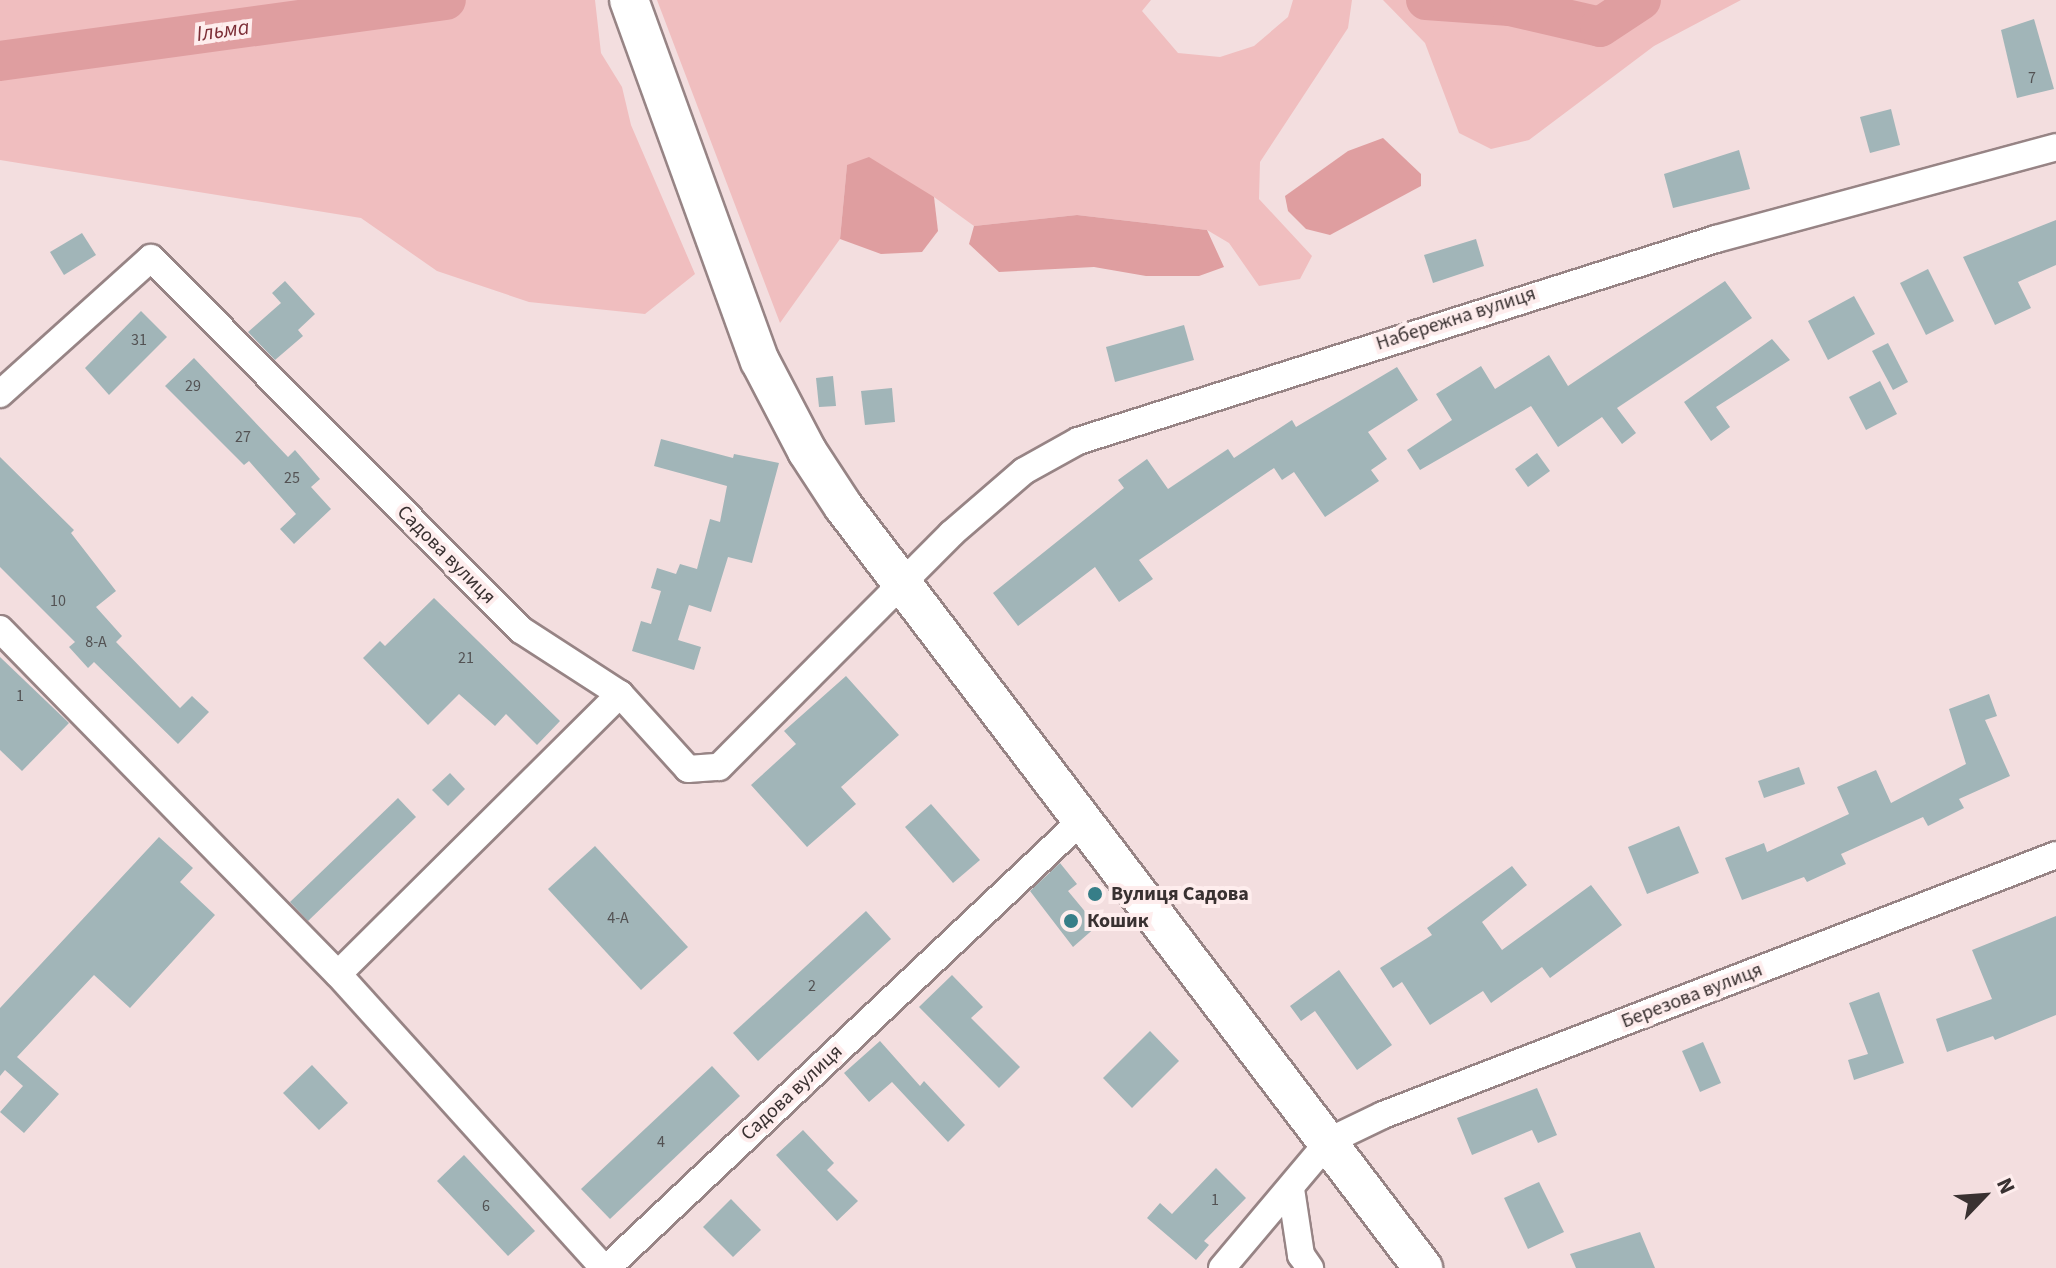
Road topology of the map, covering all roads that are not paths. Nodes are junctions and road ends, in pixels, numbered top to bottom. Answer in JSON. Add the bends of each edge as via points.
{"nodes":[{"id":1,"x":630,"y":2,"type":"edge"},
{"id":2,"x":2056,"y":147,"type":"edge"},
{"id":3,"x":0,"y":394,"type":"edge"},
{"id":4,"x":904,"y":585,"type":"junction"},
{"id":5,"x":0,"y":629,"type":"edge"},
{"id":6,"x":620,"y":694,"type":"junction"},
{"id":7,"x":1082,"y":820,"type":"junction"},
{"id":8,"x":2056,"y":855,"type":"edge"},
{"id":9,"x":338,"y":974,"type":"junction"},
{"id":10,"x":1329,"y":1141,"type":"junction"},
{"id":11,"x":1291,"y":1189,"type":"junction"},
{"id":12,"x":1299,"y":1264,"type":"edge"},
{"id":13,"x":606,"y":1268,"type":"edge"},
{"id":14,"x":1222,"y":1268,"type":"edge"},
{"id":15,"x":1423,"y":1268,"type":"edge"}],
"edges":[{"from":1,"to":4,"type":"street","via":[[760,361],[807,451]]},
{"from":2,"to":4,"type":"street","name":"Набережна вулиця","via":[[1569,283],[1078,441],[1024,471],[951,534]]},
{"from":3,"to":6,"type":"street","name":"Садова вулиця","via":[[151,258],[521,630]]},
{"from":4,"to":6,"type":"street","name":"Набережна вулиця","via":[[719,767],[688,769]]},
{"from":4,"to":7,"type":"street"},
{"from":5,"to":9,"type":"street","name":"Садова вулиця"},
{"from":6,"to":9,"type":"street"},
{"from":7,"to":10,"type":"street"},
{"from":7,"to":13,"type":"street","name":"Садова вулиця"},
{"from":8,"to":10,"type":"street","name":"Березова вулиця","via":[[1383,1115]]},
{"from":9,"to":13,"type":"street","name":"Садова вулиця"},
{"from":10,"to":11,"type":"street"},
{"from":10,"to":15,"type":"street"},
{"from":11,"to":12,"type":"street"},
{"from":11,"to":14,"type":"street"}]}
